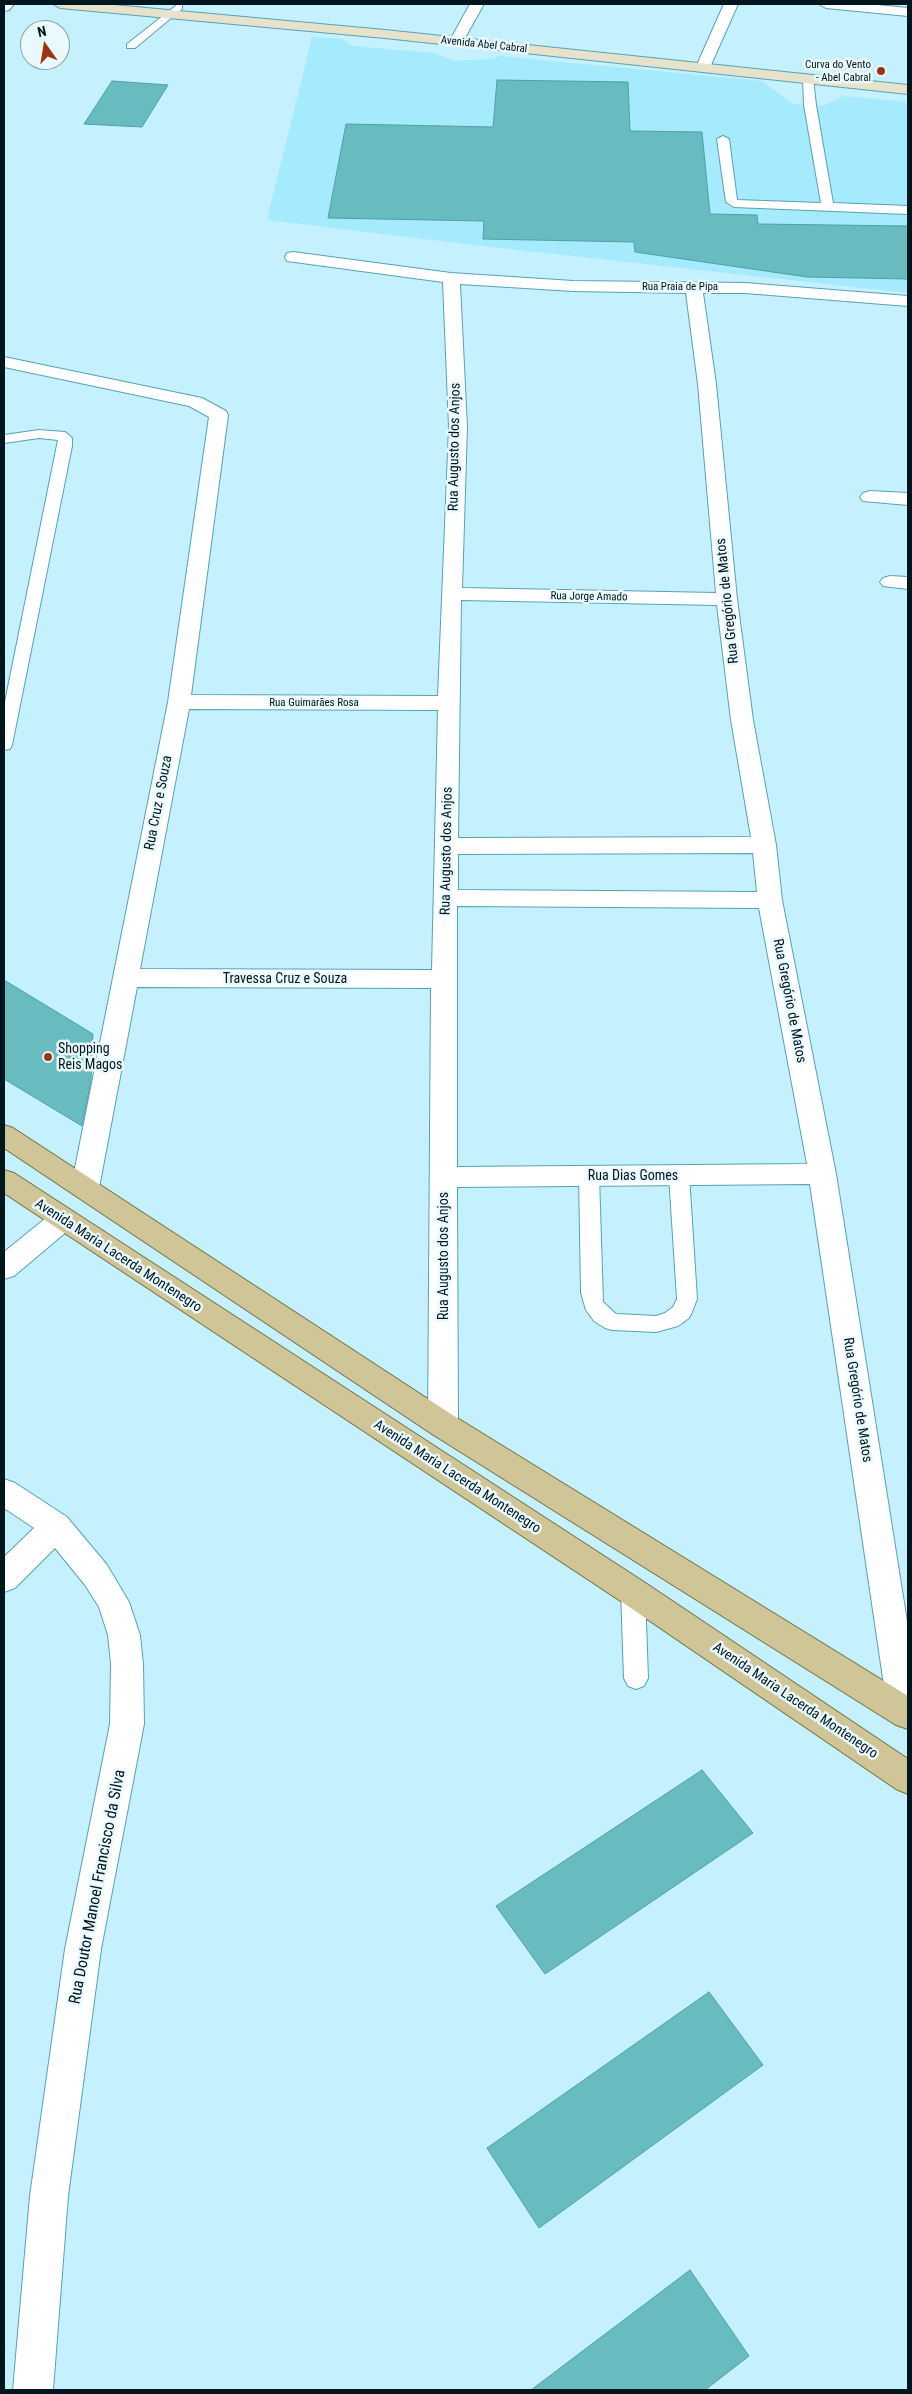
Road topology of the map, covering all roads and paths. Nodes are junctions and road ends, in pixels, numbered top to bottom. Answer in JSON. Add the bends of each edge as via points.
{"nodes":[{"id":1,"x":8,"y":4,"type":"edge"},
{"id":2,"x":60,"y":4,"type":"edge"},
{"id":3,"x":146,"y":4,"type":"edge"},
{"id":4,"x":477,"y":4,"type":"edge"},
{"id":5,"x":730,"y":4,"type":"edge"},
{"id":6,"x":826,"y":4,"type":"edge"},
{"id":7,"x":4,"y":7,"type":"edge"},
{"id":8,"x":174,"y":10,"type":"junction"},
{"id":9,"x":908,"y":12,"type":"edge"},
{"id":10,"x":459,"y":38,"type":"junction"},
{"id":11,"x":131,"y":46,"type":"dead end"},
{"id":12,"x":706,"y":63,"type":"junction"},
{"id":13,"x":808,"y":79,"type":"junction"},
{"id":14,"x":908,"y":80,"type":"edge"},
{"id":15,"x":908,"y":90,"type":"edge"},
{"id":16,"x":723,"y":139,"type":"dead end"},
{"id":17,"x":828,"y":208,"type":"junction"},
{"id":18,"x":908,"y":210,"type":"edge"},
{"id":19,"x":293,"y":257,"type":"dead end"},
{"id":20,"x":451,"y":278,"type":"junction"},
{"id":21,"x":694,"y":286,"type":"junction"},
{"id":22,"x":908,"y":301,"type":"edge"},
{"id":23,"x":4,"y":362,"type":"edge"},
{"id":24,"x":4,"y":440,"type":"edge"},
{"id":25,"x":870,"y":497,"type":"dead end"},
{"id":26,"x":908,"y":499,"type":"edge"},
{"id":27,"x":451,"y":594,"type":"junction"},
{"id":28,"x":727,"y":599,"type":"junction"},
{"id":29,"x":179,"y":702,"type":"junction"},
{"id":30,"x":450,"y":703,"type":"junction"},
{"id":31,"x":4,"y":745,"type":"edge"},
{"id":32,"x":764,"y":845,"type":"junction"},
{"id":33,"x":448,"y":846,"type":"junction"},
{"id":34,"x":446,"y":898,"type":"junction"},
{"id":35,"x":770,"y":900,"type":"junction"},
{"id":36,"x":126,"y":978,"type":"junction"},
{"id":37,"x":444,"y":979,"type":"junction"},
{"id":38,"x":4,"y":1135,"type":"edge"},
{"id":39,"x":822,"y":1174,"type":"junction"},
{"id":40,"x":679,"y":1175,"type":"junction"},
{"id":41,"x":589,"y":1176,"type":"junction"},
{"id":42,"x":444,"y":1177,"type":"junction"},
{"id":43,"x":4,"y":1180,"type":"edge"},
{"id":44,"x":85,"y":1188,"type":"junction"},
{"id":45,"x":62,"y":1220,"type":"junction"},
{"id":46,"x":4,"y":1268,"type":"edge"},
{"id":47,"x":443,"y":1425,"type":"junction"},
{"id":48,"x":4,"y":1492,"type":"edge"},
{"id":49,"x":56,"y":1526,"type":"junction"},
{"id":50,"x":4,"y":1578,"type":"edge"},
{"id":51,"x":633,"y":1592,"type":"junction"},
{"id":52,"x":636,"y":1678,"type":"dead end"},
{"id":53,"x":907,"y":1713,"type":"edge"},
{"id":54,"x":908,"y":1778,"type":"edge"},
{"id":55,"x":33,"y":2390,"type":"edge"}],
"edges":[{"from":1,"to":7,"type":"street"},
{"from":2,"to":8,"type":"main road","name":"Avenida Abel Cabral"},
{"from":3,"to":8,"type":"main road","name":"Avenida Abel Cabral"},
{"from":4,"to":10,"type":"street"},
{"from":5,"to":12,"type":"street"},
{"from":6,"to":9,"type":"street"},
{"from":8,"to":10,"type":"main road","name":"Avenida Abel Cabral"},
{"from":8,"to":11,"type":"lane"},
{"from":10,"to":12,"type":"main road","name":"Avenida Abel Cabral"},
{"from":12,"to":13,"type":"main road","name":"Avenida Abel Cabral"},
{"from":12,"to":14,"type":"main road","name":"Avenida Abel Cabral"},
{"from":13,"to":15,"type":"main road","name":"Avenida Abel Cabral"},
{"from":13,"to":17,"type":"lane"},
{"from":16,"to":17,"type":"lane","via":[[730,199],[734,203]]},
{"from":17,"to":18,"type":"lane"},
{"from":19,"to":20,"type":"street","name":"Rua Praia de Pipa"},
{"from":20,"to":21,"type":"street","name":"Rua Praia de Pipa","via":[[573,286]]},
{"from":20,"to":27,"type":"street","name":"Rua Augusto dos Anjos","via":[[458,427]]},
{"from":21,"to":22,"type":"street","name":"Rua Praia de Pipa"},
{"from":21,"to":28,"type":"street","name":"Rua Gregório de Matos","via":[[707,384]]},
{"from":23,"to":29,"type":"street","name":"Rua Cruz e Souza","via":[[195,402],[219,415]]},
{"from":24,"to":31,"type":"lane","via":[[39,434],[60,435],[65,438],[66,446]]},
{"from":25,"to":26,"type":"street"},
{"from":27,"to":28,"type":"street","name":"Rua Jorge Amado"},
{"from":27,"to":30,"type":"street","name":"Rua Augusto dos Anjos"},
{"from":28,"to":32,"type":"street","name":"Rua Gregório de Matos","via":[[742,720]]},
{"from":29,"to":30,"type":"street","name":"Rua Guimarães Rosa"},
{"from":29,"to":36,"type":"street","name":"Rua Cruz e Souza"},
{"from":30,"to":33,"type":"street","name":"Rua Augusto dos Anjos"},
{"from":32,"to":33,"type":"street"},
{"from":32,"to":35,"type":"street","name":"Rua Gregório de Matos"},
{"from":33,"to":34,"type":"street","name":"Rua Augusto dos Anjos"},
{"from":34,"to":35,"type":"street"},
{"from":34,"to":37,"type":"street","name":"Rua Augusto dos Anjos"},
{"from":35,"to":39,"type":"street","name":"Rua Gregório de Matos"},
{"from":36,"to":37,"type":"street","name":"Travessa Cruz e Souza"},
{"from":36,"to":44,"type":"street","name":"Rua Cruz e Souza"},
{"from":37,"to":42,"type":"street","name":"Rua Augusto dos Anjos"},
{"from":38,"to":44,"type":"main road"},
{"from":39,"to":40,"type":"street","name":"Rua Dias Gomes"},
{"from":39,"to":53,"type":"street","name":"Rua Gregório de Matos"},
{"from":40,"to":41,"type":"street","name":"Rua Dias Gomes"},
{"from":40,"to":41,"type":"lane","via":[[688,1299],[682,1312],[671,1320],[656,1324],[612,1322],[601,1316],[593,1304],[590,1293]]},
{"from":41,"to":42,"type":"street","name":"Rua Dias Gomes"},
{"from":42,"to":47,"type":"street","name":"Rua Augusto dos Anjos"},
{"from":43,"to":45,"type":"main road","name":"Avenida Maria Lacerda Montenegro"},
{"from":44,"to":47,"type":"main road"},
{"from":45,"to":46,"type":"street"},
{"from":45,"to":51,"type":"main road","name":"Avenida Maria Lacerda Montenegro"},
{"from":47,"to":53,"type":"main road"},
{"from":48,"to":49,"type":"street","name":"Rua Doutor Manoel Francisco da Silva"},
{"from":49,"to":50,"type":"street"},
{"from":49,"to":55,"type":"street","name":"Rua Doutor Manoel Francisco da Silva","via":[[113,1602],[124,1634],[128,1724],[83,1949],[49,2196]]},
{"from":51,"to":52,"type":"lane"},
{"from":51,"to":54,"type":"main road","name":"Avenida Maria Lacerda Montenegro"}]}
